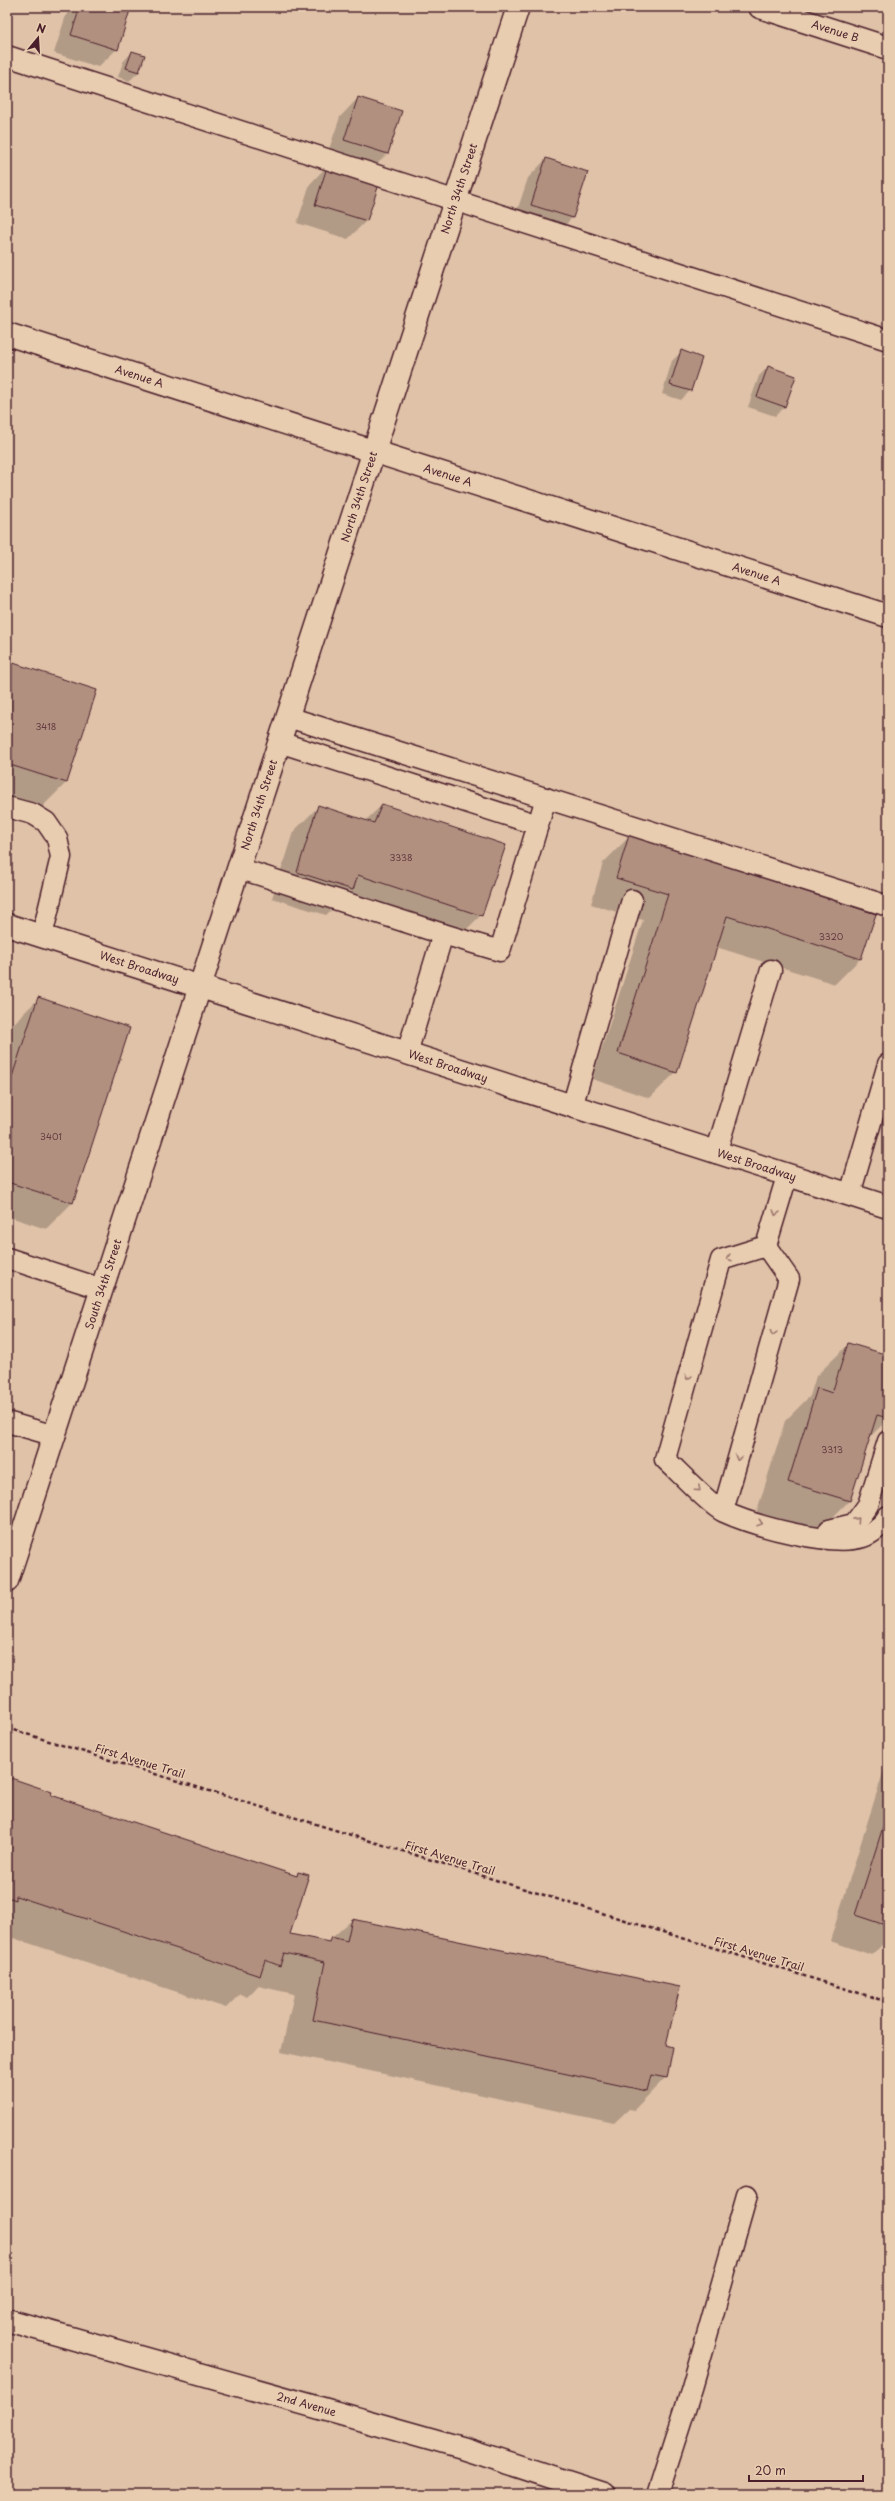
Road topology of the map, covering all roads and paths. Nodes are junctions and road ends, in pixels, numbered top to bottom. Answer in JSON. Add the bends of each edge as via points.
{"nodes":[{"id":1,"x":518,"y":7,"type":"edge"},
{"id":2,"x":760,"y":7,"type":"edge"},
{"id":3,"x":888,"y":48,"type":"edge"},
{"id":4,"x":7,"y":56,"type":"edge"},
{"id":5,"x":455,"y":201,"type":"junction"},
{"id":6,"x":7,"y":334,"type":"edge"},
{"id":7,"x":888,"y":340,"type":"edge"},
{"id":8,"x":374,"y":452,"type":"junction"},
{"id":9,"x":888,"y":616,"type":"edge"},
{"id":10,"x":288,"y":716,"type":"junction"},
{"id":11,"x":365,"y":741,"type":"junction"},
{"id":12,"x":280,"y":742,"type":"junction"},
{"id":13,"x":357,"y":767,"type":"junction"},
{"id":14,"x":546,"y":798,"type":"junction"},
{"id":15,"x":7,"y":807,"type":"edge"},
{"id":16,"x":538,"y":825,"type":"junction"},
{"id":17,"x":238,"y":868,"type":"junction"},
{"id":18,"x":632,"y":900,"type":"dead end"},
{"id":19,"x":888,"y":906,"type":"edge"},
{"id":20,"x":7,"y":925,"type":"edge"},
{"id":21,"x":443,"y":934,"type":"junction"},
{"id":22,"x":42,"y":936,"type":"junction"},
{"id":23,"x":771,"y":970,"type":"dead end"},
{"id":24,"x":200,"y":987,"type":"junction"},
{"id":25,"x":407,"y":1053,"type":"junction"},
{"id":26,"x":888,"y":1064,"type":"edge"},
{"id":27,"x":572,"y":1106,"type":"junction"},
{"id":28,"x":716,"y":1153,"type":"junction"},
{"id":29,"x":787,"y":1176,"type":"junction"},
{"id":30,"x":850,"y":1194,"type":"junction"},
{"id":31,"x":888,"y":1207,"type":"edge"},
{"id":32,"x":766,"y":1246,"type":"junction"},
{"id":33,"x":7,"y":1258,"type":"edge"},
{"id":34,"x":102,"y":1289,"type":"junction"},
{"id":35,"x":7,"y":1422,"type":"edge"},
{"id":36,"x":55,"y":1436,"type":"junction"},
{"id":37,"x":888,"y":1441,"type":"edge"},
{"id":38,"x":723,"y":1511,"type":"junction"},
{"id":39,"x":888,"y":1516,"type":"edge"},
{"id":40,"x":793,"y":1533,"type":"junction"},
{"id":41,"x":7,"y":1582,"type":"edge"},
{"id":42,"x":7,"y":1728,"type":"edge"},
{"id":43,"x":888,"y":2002,"type":"edge"},
{"id":44,"x":747,"y":2195,"type":"dead end"},
{"id":45,"x":7,"y":2320,"type":"edge"},
{"id":46,"x":604,"y":2494,"type":"edge"},
{"id":47,"x":658,"y":2494,"type":"edge"}],
"edges":[{"from":1,"to":5,"type":"street","name":"North 34th Street"},
{"from":2,"to":3,"type":"street","name":"Avenue B"},
{"from":4,"to":5,"type":"lane"},
{"from":5,"to":7,"type":"lane"},
{"from":5,"to":8,"type":"street","name":"North 34th Street"},
{"from":6,"to":8,"type":"street","name":"Avenue A"},
{"from":8,"to":9,"type":"street","name":"Avenue A"},
{"from":8,"to":10,"type":"street","name":"North 34th Street"},
{"from":10,"to":11,"type":"lane"},
{"from":10,"to":12,"type":"street","name":"North 34th Street"},
{"from":11,"to":13,"type":"lane"},
{"from":11,"to":14,"type":"lane"},
{"from":12,"to":13,"type":"lane"},
{"from":12,"to":17,"type":"street","name":"North 34th Street"},
{"from":13,"to":16,"type":"lane"},
{"from":14,"to":16,"type":"lane"},
{"from":14,"to":19,"type":"lane"},
{"from":15,"to":22,"type":"lane","via":[[33,814],[46,822],[57,838],[61,857]]},
{"from":16,"to":21,"type":"lane","via":[[500,951]]},
{"from":17,"to":21,"type":"lane"},
{"from":17,"to":24,"type":"street","name":"North 34th Street"},
{"from":18,"to":27,"type":"lane"},
{"from":20,"to":22,"type":"street","name":"West Broadway"},
{"from":21,"to":25,"type":"lane"},
{"from":22,"to":24,"type":"street","name":"West Broadway"},
{"from":23,"to":28,"type":"lane"},
{"from":24,"to":25,"type":"street","name":"West Broadway"},
{"from":24,"to":34,"type":"street","name":"South 34th Street"},
{"from":25,"to":27,"type":"street","name":"West Broadway"},
{"from":26,"to":30,"type":"lane"},
{"from":27,"to":28,"type":"street","name":"West Broadway"},
{"from":28,"to":29,"type":"street","name":"West Broadway"},
{"from":29,"to":30,"type":"street","name":"West Broadway"},
{"from":29,"to":32,"type":"lane","one_way":true},
{"from":30,"to":31,"type":"street","name":"West Broadway"},
{"from":32,"to":38,"type":"lane","one_way":true,"via":[[789,1279]]},
{"from":32,"to":38,"type":"lane","one_way":true,"via":[[721,1260],[665,1459]]},
{"from":33,"to":34,"type":"lane"},
{"from":34,"to":36,"type":"street","name":"South 34th Street"},
{"from":35,"to":36,"type":"lane"},
{"from":36,"to":41,"type":"street","name":"South 34th Street"},
{"from":40,"to":37,"type":"lane","one_way":true,"via":[[829,1530],[854,1524],[868,1505]]},
{"from":38,"to":40,"type":"lane","one_way":true},
{"from":39,"to":40,"type":"lane","via":[[864,1537],[822,1539]]},
{"from":42,"to":43,"type":"path","name":"First Avenue Trail"},
{"from":44,"to":47,"type":"lane","via":[[692,2388]]},
{"from":45,"to":46,"type":"street","name":"2nd Avenue","via":[[455,2446]]}]}
